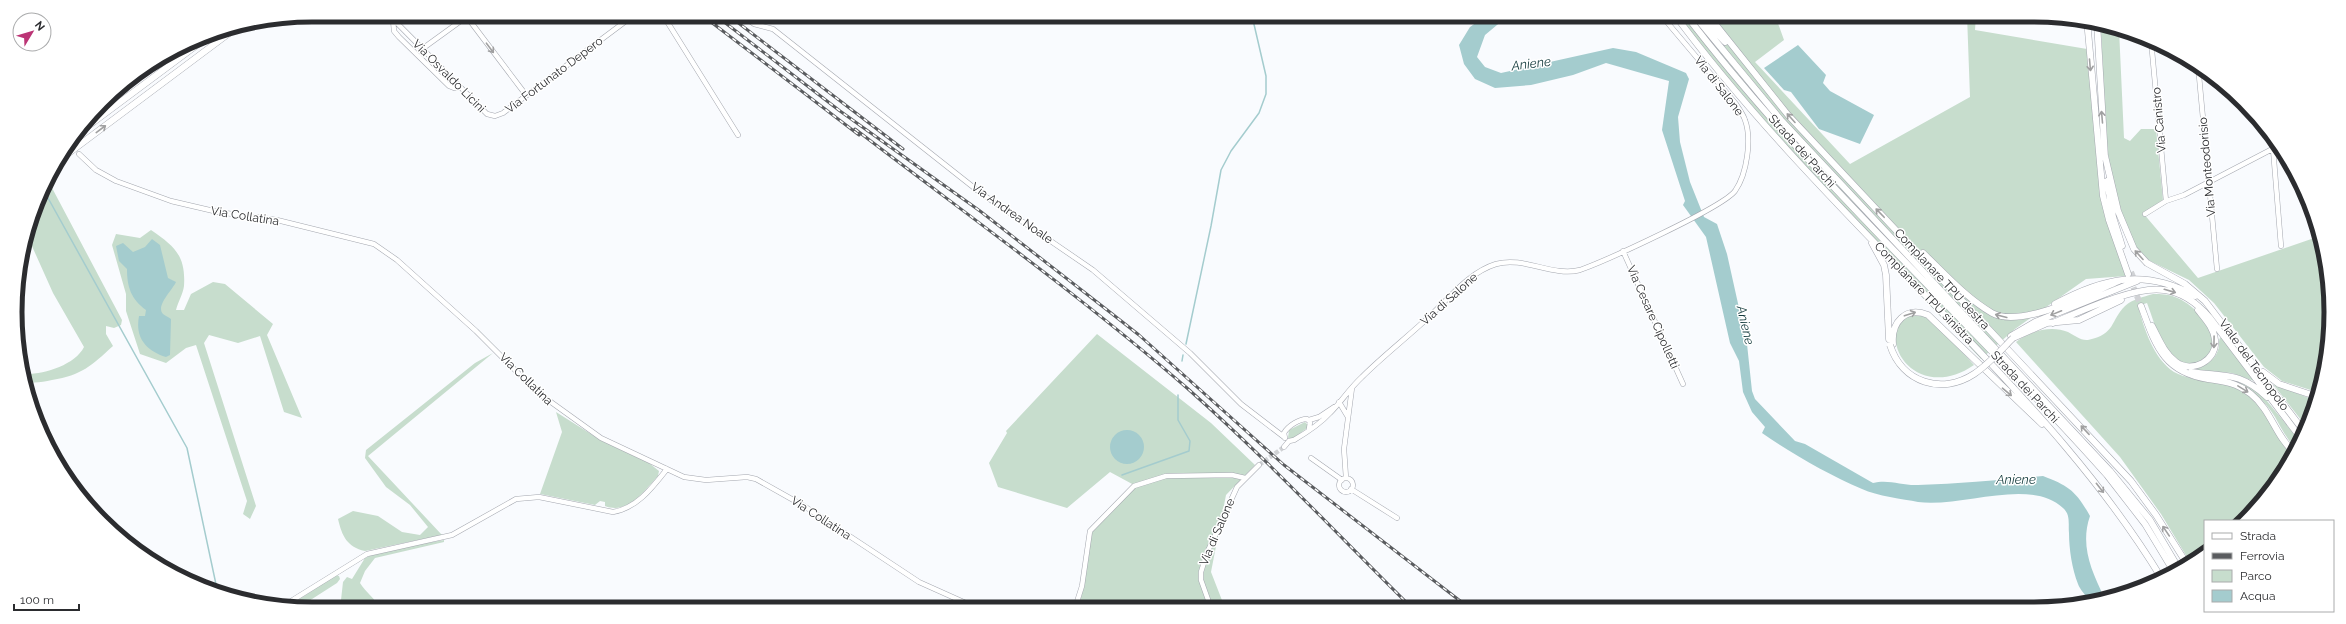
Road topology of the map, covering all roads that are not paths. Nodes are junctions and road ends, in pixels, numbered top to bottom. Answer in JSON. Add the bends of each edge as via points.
{"nodes":[{"id":1,"x":391,"y":22,"type":"edge"},
{"id":2,"x":395,"y":22,"type":"edge"},
{"id":3,"x":460,"y":22,"type":"edge"},
{"id":4,"x":472,"y":22,"type":"edge"},
{"id":5,"x":625,"y":22,"type":"edge"},
{"id":6,"x":667,"y":22,"type":"edge"},
{"id":7,"x":751,"y":22,"type":"edge"},
{"id":8,"x":1667,"y":22,"type":"edge"},
{"id":9,"x":1682,"y":22,"type":"edge"},
{"id":10,"x":1692,"y":22,"type":"edge"},
{"id":11,"x":1700,"y":22,"type":"edge"},
{"id":12,"x":1705,"y":22,"type":"edge"},
{"id":13,"x":1713,"y":22,"type":"edge"},
{"id":14,"x":2086,"y":27,"type":"edge"},
{"id":15,"x":2096,"y":29,"type":"edge"},
{"id":16,"x":227,"y":35,"type":"edge"},
{"id":17,"x":2152,"y":47,"type":"edge"},
{"id":18,"x":193,"y":48,"type":"edge"},
{"id":19,"x":422,"y":49,"type":"junction"},
{"id":20,"x":2199,"y":74,"type":"edge"},
{"id":21,"x":460,"y":87,"type":"junction"},
{"id":22,"x":1770,"y":94,"type":"junction"},
{"id":23,"x":526,"y":95,"type":"junction"},
{"id":24,"x":492,"y":116,"type":"joint"},
{"id":25,"x":93,"y":123,"type":"edge"},
{"id":26,"x":738,"y":135,"type":"dead end"},
{"id":27,"x":2273,"y":149,"type":"joint"},
{"id":28,"x":71,"y":152,"type":"edge"},
{"id":29,"x":79,"y":154,"type":"tunnel mouth"},
{"id":30,"x":2105,"y":156,"type":"junction"},
{"id":31,"x":2208,"y":182,"type":"junction"},
{"id":32,"x":2166,"y":201,"type":"junction"},
{"id":33,"x":2145,"y":214,"type":"dead end"},
{"id":34,"x":1851,"y":217,"type":"junction"},
{"id":35,"x":1893,"y":227,"type":"junction"},
{"id":36,"x":2281,"y":246,"type":"dead end"},
{"id":37,"x":1623,"y":251,"type":"junction"},
{"id":38,"x":2217,"y":269,"type":"dead end"},
{"id":39,"x":2144,"y":279,"type":"junction"},
{"id":40,"x":2188,"y":299,"type":"junction"},
{"id":41,"x":2205,"y":301,"type":"junction"},
{"id":42,"x":2012,"y":337,"type":"junction"},
{"id":43,"x":1891,"y":345,"type":"junction"},
{"id":44,"x":2248,"y":354,"type":"junction"},
{"id":45,"x":2180,"y":370,"type":"junction"},
{"id":46,"x":1683,"y":384,"type":"dead end"},
{"id":47,"x":1353,"y":386,"type":"junction"},
{"id":48,"x":2312,"y":395,"type":"edge"},
{"id":49,"x":1339,"y":402,"type":"junction"},
{"id":50,"x":2276,"y":406,"type":"junction"},
{"id":51,"x":1333,"y":410,"type":"junction"},
{"id":52,"x":1348,"y":417,"type":"junction"},
{"id":53,"x":1308,"y":420,"type":"junction"},
{"id":54,"x":2300,"y":426,"type":"edge"},
{"id":55,"x":1271,"y":428,"type":"junction"},
{"id":56,"x":1286,"y":429,"type":"junction"},
{"id":57,"x":1308,"y":430,"type":"junction"},
{"id":58,"x":2297,"y":433,"type":"edge"},
{"id":59,"x":1284,"y":437,"type":"junction"},
{"id":60,"x":1289,"y":441,"type":"junction"},
{"id":61,"x":1284,"y":447,"type":"tunnel mouth"},
{"id":62,"x":2290,"y":448,"type":"edge"},
{"id":63,"x":1311,"y":458,"type":"dead end"},
{"id":64,"x":2075,"y":458,"type":"junction"},
{"id":65,"x":1259,"y":465,"type":"tunnel mouth"},
{"id":66,"x":667,"y":470,"type":"junction"},
{"id":67,"x":1244,"y":478,"type":"junction"},
{"id":68,"x":1344,"y":479,"type":"junction"},
{"id":69,"x":1351,"y":489,"type":"junction"},
{"id":70,"x":1396,"y":518,"type":"dead end"},
{"id":71,"x":2163,"y":552,"type":"junction"},
{"id":72,"x":2184,"y":560,"type":"edge"},
{"id":73,"x":2176,"y":564,"type":"edge"},
{"id":74,"x":2171,"y":567,"type":"edge"},
{"id":75,"x":2170,"y":568,"type":"edge"},
{"id":76,"x":2158,"y":574,"type":"edge"},
{"id":77,"x":291,"y":601,"type":"edge"},
{"id":78,"x":964,"y":602,"type":"edge"},
{"id":79,"x":1078,"y":602,"type":"edge"},
{"id":80,"x":1209,"y":602,"type":"edge"}],
"edges":[{"from":1,"to":21,"type":"street","via":[[394,31],[449,86]]},
{"from":2,"to":19,"type":"street","name":"Via Osvaldo Licini"},
{"from":3,"to":19,"type":"street"},
{"from":4,"to":23,"type":"street","one_way":true},
{"from":5,"to":23,"type":"street","name":"Via Fortunato Depero"},
{"from":6,"to":26,"type":"street"},
{"from":7,"to":55,"type":"street","name":"Via Andrea Noale","via":[[773,29],[982,194],[1093,270]]},
{"from":8,"to":37,"type":"street","name":"Via di Salone","via":[[1736,104],[1745,119],[1748,139],[1742,176],[1734,192],[1715,205]]},
{"from":9,"to":34,"type":"highway","name":"Complanare TPU sinistra","via":[[1754,111]]},
{"from":10,"to":71,"type":"highway","name":"Strada dei Parchi","via":[[1746,89],[1825,177],[2087,453],[2126,498]]},
{"from":11,"to":73,"type":"highway","name":"Strada dei Parchi","via":[[1750,85],[1796,136],[2101,461],[2150,520]]},
{"from":12,"to":22,"type":"highway"},
{"from":13,"to":22,"type":"highway","name":"Complanare TPU destra"},
{"from":14,"to":30,"type":"highway","one_way":true,"via":[[2103,196],[2109,220],[2130,273],[2113,217]]},
{"from":30,"to":15,"type":"highway","one_way":true},
{"from":28,"to":16,"type":"highway","one_way":true},
{"from":17,"to":32,"type":"street","name":"Via Canistro"},
{"from":18,"to":25,"type":"highway"},
{"from":19,"to":21,"type":"street","name":"Via Osvaldo Licini"},
{"from":20,"to":31,"type":"street","name":"Via Monteodorisio"},
{"from":21,"to":24,"type":"street","name":"Via Osvaldo Licini"},
{"from":35,"to":22,"type":"highway","name":"Complanare TPU destra","one_way":true},
{"from":23,"to":24,"type":"street","name":"Via Fortunato Depero","via":[[500,115]]},
{"from":27,"to":31,"type":"street"},
{"from":27,"to":36,"type":"street"},
{"from":29,"to":66,"type":"street","name":"Via Collatina","via":[[96,170],[116,181],[171,201],[218,212],[277,220],[374,244],[397,260],[492,345],[537,392],[601,438]]},
{"from":41,"to":30,"type":"highway","one_way":true,"via":[[2185,284],[2147,263],[2134,249],[2118,211]]},
{"from":31,"to":32,"type":"street"},
{"from":31,"to":38,"type":"street","name":"Via Monteodorisio"},
{"from":32,"to":33,"type":"street"},
{"from":34,"to":43,"type":"highway","via":[[1876,249],[1884,265],[1888,285]]},
{"from":34,"to":64,"type":"highway","name":"Complanare TPU sinistra","via":[[1998,371]]},
{"from":39,"to":35,"type":"highway","one_way":true,"via":[[2119,281],[2039,312],[2011,318],[1993,313],[1976,301]]},
{"from":72,"to":35,"type":"highway","name":"Complanare TPU destra","one_way":true,"via":[[2131,481]]},
{"from":37,"to":46,"type":"street","name":"Via Cesare Cipolletti"},
{"from":37,"to":47,"type":"street","name":"Via di Salone","via":[[1589,267],[1570,272],[1506,263],[1483,270],[1461,286]]},
{"from":39,"to":41,"type":"highway","via":[[2171,284]]},
{"from":39,"to":42,"type":"highway","one_way":true,"via":[[2034,322]]},
{"from":42,"to":40,"type":"highway","one_way":true,"via":[[2035,327],[2079,320],[2132,294],[2157,289]]},
{"from":40,"to":45,"type":"highway","one_way":true,"via":[[2211,328],[2215,342],[2214,350],[2206,361],[2190,367],[2176,362],[2164,349],[2142,305],[2157,347],[2168,362]]},
{"from":40,"to":50,"type":"highway","via":[[2218,328]]},
{"from":41,"to":44,"type":"highway","name":"Viale del Tecnopolo"},
{"from":42,"to":43,"type":"highway","bridge":true,"via":[[1973,374],[1945,384],[1922,382],[1909,375],[1898,362]]},
{"from":43,"to":64,"type":"highway","one_way":true,"via":[[1892,334],[1899,319],[1912,312],[1928,315]]},
{"from":44,"to":48,"type":"highway","via":[[2267,376],[2279,384]]},
{"from":44,"to":54,"type":"highway","name":"Viale del Tecnopolo"},
{"from":45,"to":50,"type":"highway","via":[[2242,379],[2255,386]]},
{"from":45,"to":62,"type":"highway","one_way":true,"via":[[2202,378],[2231,383],[2249,392],[2265,408]]},
{"from":47,"to":49,"type":"street","name":"Via di Salone"},
{"from":47,"to":52,"type":"street"},
{"from":49,"to":51,"type":"street","name":"Via di Salone"},
{"from":49,"to":52,"type":"street","via":[[1347,408]]},
{"from":49,"to":53,"type":"street","name":"Via di Salone","via":[[1319,417]]},
{"from":50,"to":58,"type":"highway","name":"Viale del Tecnopolo"},
{"from":51,"to":52,"type":"street"},
{"from":51,"to":57,"type":"street","name":"Via di Salone"},
{"from":52,"to":68,"type":"street"},
{"from":53,"to":56,"type":"street","name":"Via di Salone","via":[[1302,419]]},
{"from":53,"to":57,"type":"street","via":[[1311,425]]},
{"from":55,"to":56,"type":"street"},
{"from":55,"to":59,"type":"street","name":"Via Andrea Noale"},
{"from":56,"to":59,"type":"street"},
{"from":57,"to":60,"type":"street","name":"Via di Salone"},
{"from":59,"to":60,"type":"street"},
{"from":60,"to":61,"type":"street","name":"Via di Salone"},
{"from":63,"to":68,"type":"street"},
{"from":64,"to":76,"type":"highway","name":"Complanare TPU sinistra","one_way":true,"via":[[2109,499]]},
{"from":65,"to":67,"type":"street","name":"Via di Salone"},
{"from":66,"to":77,"type":"street","via":[[631,507],[623,510],[613,512],[539,497],[516,498],[452,535],[367,554]]},
{"from":66,"to":78,"type":"street","name":"Via Collatina","via":[[697,480],[747,477],[756,479],[804,506],[919,582]]},
{"from":67,"to":79,"type":"street","via":[[1232,475],[1166,476],[1134,486],[1090,530]]},
{"from":67,"to":80,"type":"street","name":"Via di Salone","via":[[1233,494],[1202,568],[1202,584]]},
{"from":68,"to":69,"type":"street","via":[[1352,481]]},
{"from":68,"to":69,"type":"street","via":[[1340,484],[1341,490],[1348,492]]},
{"from":69,"to":70,"type":"street"},
{"from":71,"to":74,"type":"highway","name":"Strada dei Parchi"},
{"from":71,"to":75,"type":"highway"}]}
